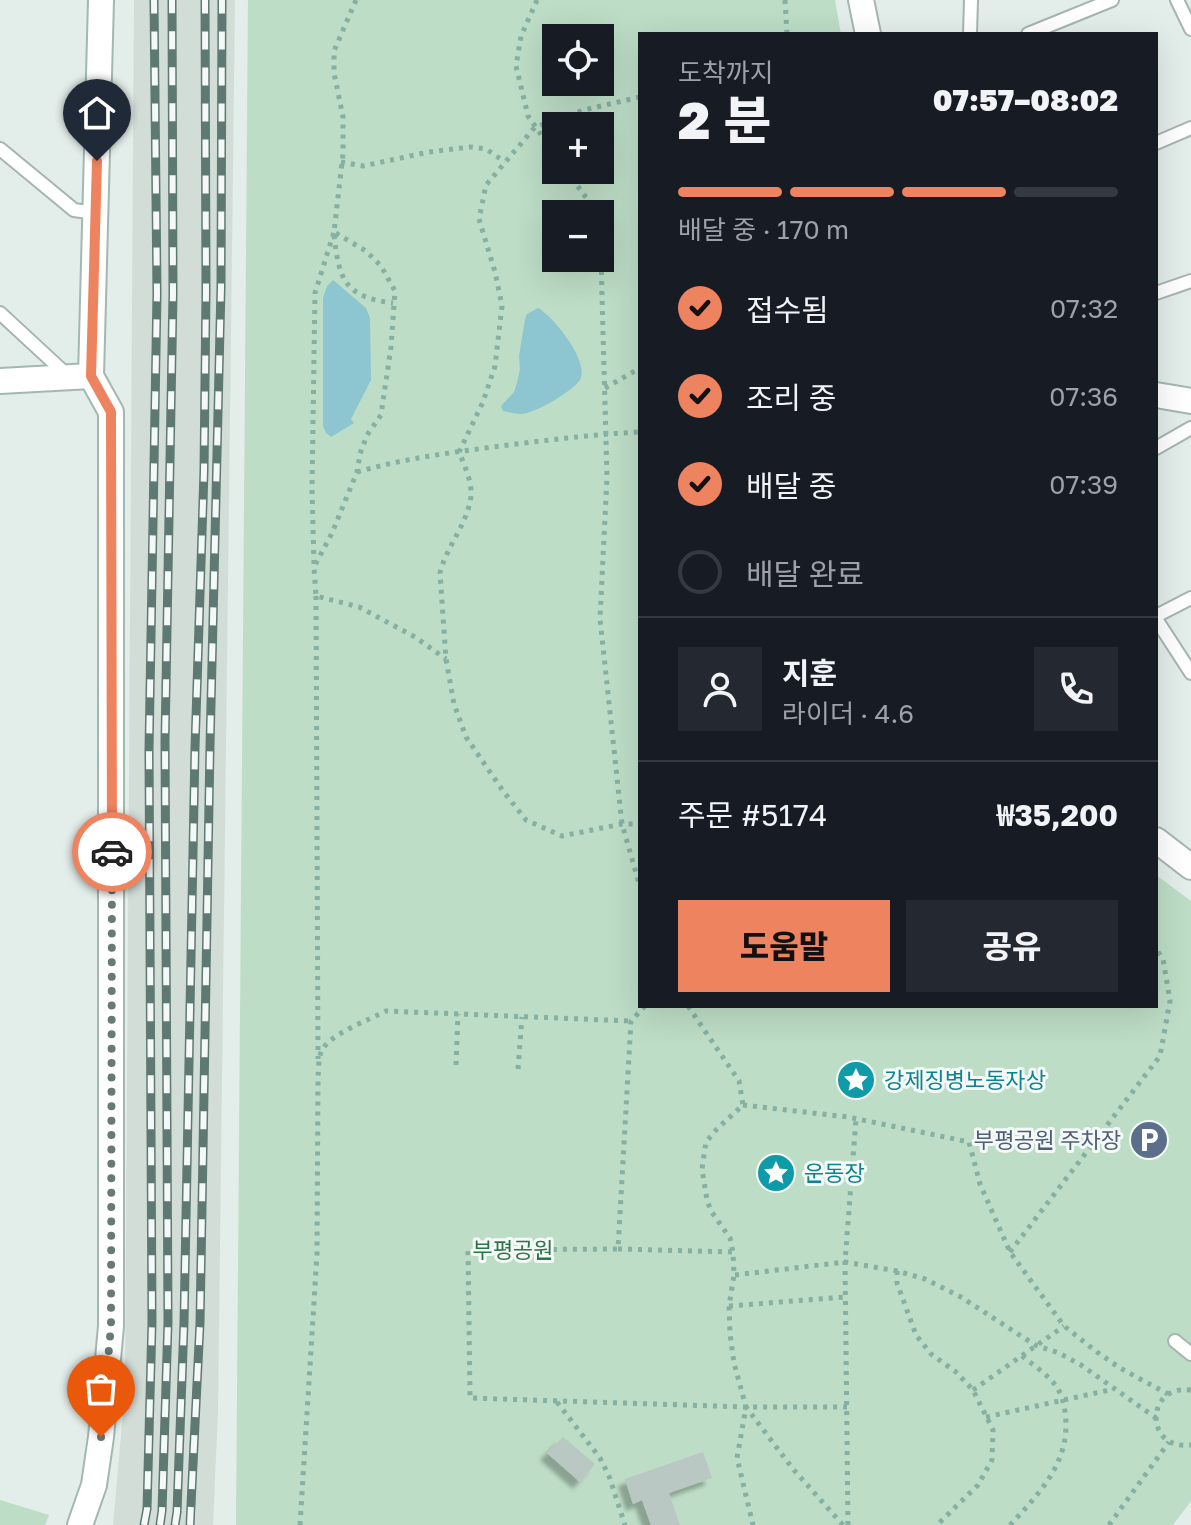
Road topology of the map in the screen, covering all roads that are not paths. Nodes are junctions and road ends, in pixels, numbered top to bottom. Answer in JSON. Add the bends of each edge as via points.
{"nodes":[{"id":1,"x":101,"y":0,"type":"edge"},
{"id":2,"x":861,"y":0,"type":"edge"},
{"id":3,"x":971,"y":0,"type":"edge"},
{"id":4,"x":1112,"y":0,"type":"edge"},
{"id":5,"x":1177,"y":0,"type":"edge"},
{"id":6,"x":1191,"y":29,"type":"edge"},
{"id":7,"x":868,"y":32,"type":"edge"},
{"id":8,"x":970,"y":32,"type":"edge"},
{"id":9,"x":1033,"y":32,"type":"edge"},
{"id":10,"x":1191,"y":128,"type":"edge"},
{"id":11,"x":1158,"y":142,"type":"edge"},
{"id":12,"x":0,"y":149,"type":"edge"},
{"id":13,"x":95,"y":213,"type":"junction"},
{"id":14,"x":1191,"y":281,"type":"edge"},
{"id":15,"x":1158,"y":292,"type":"edge"},
{"id":16,"x":0,"y":313,"type":"edge"},
{"id":17,"x":80,"y":376,"type":"junction"},
{"id":18,"x":0,"y":381,"type":"edge"},
{"id":19,"x":1158,"y":395,"type":"edge"},
{"id":20,"x":1191,"y":401,"type":"edge"},
{"id":21,"x":1191,"y":428,"type":"edge"},
{"id":22,"x":1158,"y":447,"type":"edge"},
{"id":23,"x":1191,"y":598,"type":"edge"},
{"id":24,"x":1158,"y":617,"type":"edge"},
{"id":25,"x":1158,"y":621,"type":"edge"},
{"id":26,"x":1191,"y":673,"type":"edge"},
{"id":27,"x":1158,"y":842,"type":"edge"},
{"id":28,"x":1191,"y":867,"type":"edge"},
{"id":29,"x":1175,"y":1341,"type":"dead end"},
{"id":30,"x":1191,"y":1354,"type":"edge"},
{"id":31,"x":80,"y":1525,"type":"edge"}],
"edges":[{"from":1,"to":13,"type":"street"},
{"from":2,"to":7,"type":"street"},
{"from":3,"to":8,"type":"lane"},
{"from":4,"to":9,"type":"lane"},
{"from":5,"to":6,"type":"lane"},
{"from":10,"to":11,"type":"lane"},
{"from":12,"to":13,"type":"lane","via":[[74,210]]},
{"from":13,"to":17,"type":"street"},
{"from":14,"to":15,"type":"lane"},
{"from":16,"to":17,"type":"lane"},
{"from":17,"to":18,"type":"street"},
{"from":17,"to":31,"type":"street","via":[[111,412],[111,1326],[98,1460]]},
{"from":19,"to":20,"type":"street"},
{"from":21,"to":22,"type":"lane"},
{"from":23,"to":24,"type":"lane"},
{"from":25,"to":26,"type":"lane"},
{"from":27,"to":28,"type":"street"},
{"from":29,"to":30,"type":"lane"}]}
